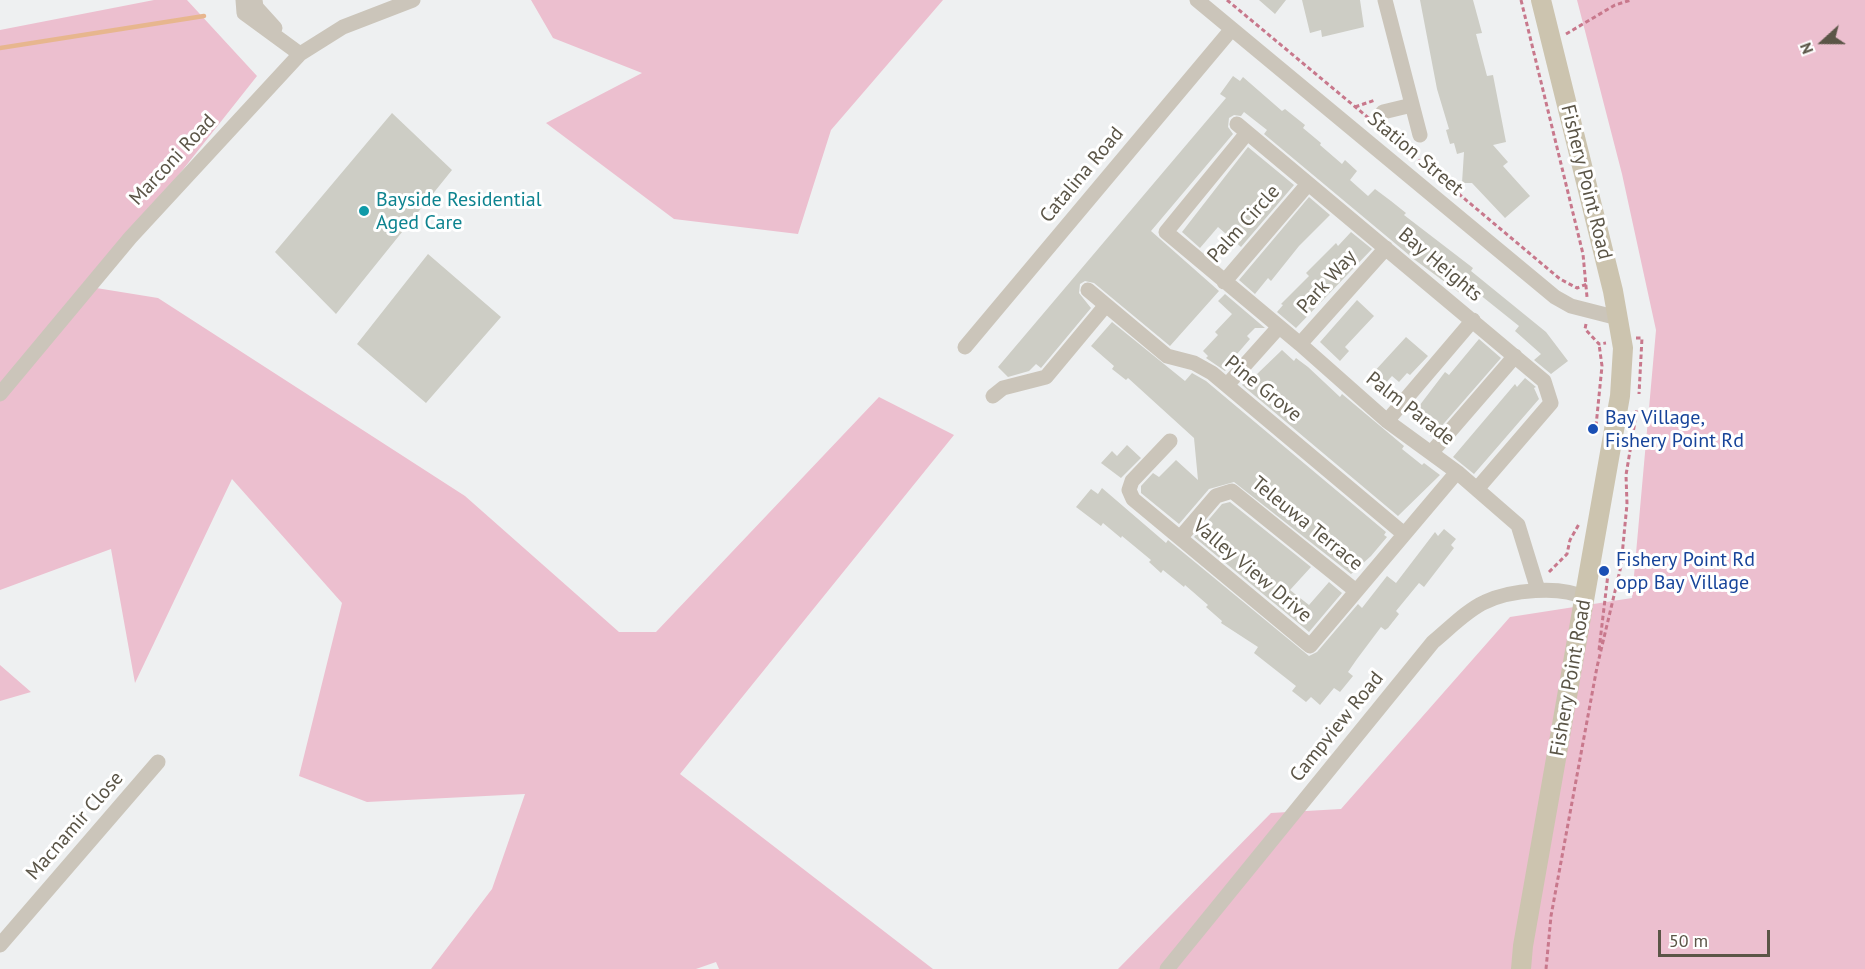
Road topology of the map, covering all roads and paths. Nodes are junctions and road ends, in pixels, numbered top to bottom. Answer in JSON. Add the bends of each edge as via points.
{"nodes":[{"id":1,"x":243,"y":0,"type":"edge"},
{"id":2,"x":255,"y":0,"type":"edge"},
{"id":3,"x":412,"y":0,"type":"edge"},
{"id":4,"x":1197,"y":0,"type":"edge"},
{"id":5,"x":1227,"y":0,"type":"edge"},
{"id":6,"x":1385,"y":0,"type":"edge"},
{"id":7,"x":1521,"y":0,"type":"edge"},
{"id":8,"x":1541,"y":0,"type":"edge"},
{"id":9,"x":1631,"y":0,"type":"edge"},
{"id":10,"x":1231,"y":30,"type":"junction"},
{"id":11,"x":1551,"y":42,"type":"junction"},
{"id":12,"x":300,"y":54,"type":"junction"},
{"id":13,"x":1382,"y":105,"type":"joint"},
{"id":14,"x":1412,"y":105,"type":"junction"},
{"id":15,"x":1355,"y":107,"type":"junction"},
{"id":16,"x":1420,"y":135,"type":"dead end"},
{"id":17,"x":1308,"y":184,"type":"junction"},
{"id":18,"x":1386,"y":248,"type":"junction"},
{"id":19,"x":1224,"y":282,"type":"junction"},
{"id":20,"x":1587,"y":284,"type":"junction"},
{"id":21,"x":1088,"y":290,"type":"dead end"},
{"id":22,"x":1106,"y":306,"type":"junction"},
{"id":23,"x":1586,"y":310,"type":"junction"},
{"id":24,"x":1618,"y":318,"type":"junction"},
{"id":25,"x":1473,"y":320,"type":"junction"},
{"id":26,"x":1278,"y":328,"type":"junction"},
{"id":27,"x":1622,"y":340,"type":"junction"},
{"id":28,"x":1300,"y":344,"type":"junction"},
{"id":29,"x":1599,"y":344,"type":"junction"},
{"id":30,"x":965,"y":347,"type":"dead end"},
{"id":31,"x":1515,"y":356,"type":"junction"},
{"id":32,"x":1227,"y":385,"type":"junction"},
{"id":33,"x":0,"y":394,"type":"edge"},
{"id":34,"x":993,"y":396,"type":"dead end"},
{"id":35,"x":1387,"y":421,"type":"junction"},
{"id":36,"x":1596,"y":429,"type":"dead end"},
{"id":37,"x":1170,"y":441,"type":"dead end"},
{"id":38,"x":1431,"y":453,"type":"junction"},
{"id":39,"x":1457,"y":472,"type":"junction"},
{"id":40,"x":1477,"y":489,"type":"junction"},
{"id":41,"x":1619,"y":504,"type":"dead end"},
{"id":42,"x":1627,"y":504,"type":"junction"},
{"id":43,"x":1580,"y":522,"type":"dead end"},
{"id":44,"x":1404,"y":534,"type":"junction"},
{"id":45,"x":1179,"y":538,"type":"junction"},
{"id":46,"x":1608,"y":570,"type":"dead end"},
{"id":47,"x":1549,"y":572,"type":"dead end"},
{"id":48,"x":1538,"y":590,"type":"junction"},
{"id":49,"x":1356,"y":591,"type":"junction"},
{"id":50,"x":1585,"y":598,"type":"junction"},
{"id":51,"x":1597,"y":667,"type":"junction"},
{"id":52,"x":158,"y":762,"type":"dead end"},
{"id":53,"x":0,"y":945,"type":"edge"},
{"id":54,"x":1167,"y":969,"type":"edge"},
{"id":55,"x":1521,"y":969,"type":"edge"},
{"id":56,"x":1546,"y":969,"type":"edge"}],
"edges":[{"from":1,"to":12,"type":"street","via":[[244,13]]},
{"from":2,"to":12,"type":"street","via":[[256,7]]},
{"from":3,"to":12,"type":"street","name":"Marconi Road","via":[[343,27]]},
{"from":4,"to":10,"type":"street","name":"Station Street"},
{"from":5,"to":15,"type":"path"},
{"from":6,"to":14,"type":"street"},
{"from":7,"to":20,"type":"path","via":[[1581,243]]},
{"from":8,"to":11,"type":"main road","name":"Fishery Point Road"},
{"from":9,"to":11,"type":"path","via":[[1615,5]]},
{"from":10,"to":23,"type":"street","name":"Station Street","via":[[1555,297]]},
{"from":10,"to":30,"type":"street","name":"Catalina Road"},
{"from":11,"to":24,"type":"main road","name":"Fishery Point Road"},
{"from":12,"to":33,"type":"street","name":"Marconi Road","via":[[130,238]]},
{"from":13,"to":14,"type":"street"},
{"from":13,"to":15,"type":"path"},
{"from":14,"to":16,"type":"street"},
{"from":15,"to":20,"type":"path","via":[[1560,279],[1577,288]]},
{"from":17,"to":18,"type":"street","name":"Bay Heights"},
{"from":17,"to":19,"type":"street","name":"Palm Circle"},
{"from":17,"to":19,"type":"street","name":"Palm Circle","via":[[1242,128],[1166,232]]},
{"from":18,"to":25,"type":"street","name":"Bay Heights"},
{"from":18,"to":28,"type":"street","name":"Park Way"},
{"from":19,"to":26,"type":"street","name":"Palm Parade"},
{"from":20,"to":23,"type":"path"},
{"from":21,"to":22,"type":"street","name":"Pine Grove"},
{"from":22,"to":32,"type":"street","name":"Pine Grove","via":[[1167,356],[1194,363]]},
{"from":22,"to":34,"type":"street","via":[[1046,377],[1003,388]]},
{"from":23,"to":24,"type":"street","name":"Station Street"},
{"from":23,"to":29,"type":"path","via":[[1585,329]]},
{"from":24,"to":27,"type":"main road","name":"Fishery Point Road"},
{"from":25,"to":31,"type":"street","name":"Bay Heights"},
{"from":25,"to":35,"type":"street"},
{"from":26,"to":28,"type":"street","name":"Palm Parade"},
{"from":26,"to":32,"type":"street"},
{"from":27,"to":29,"type":"path"},
{"from":27,"to":42,"type":"path","via":[[1642,338],[1642,370],[1626,475]]},
{"from":27,"to":50,"type":"main road","name":"Fishery Point Road","via":[[1620,396]]},
{"from":28,"to":35,"type":"street","name":"Palm Parade"},
{"from":29,"to":36,"type":"path","via":[[1602,366]]},
{"from":31,"to":38,"type":"street"},
{"from":31,"to":40,"type":"street","name":"Bay Heights","via":[[1544,381],[1551,403]]},
{"from":32,"to":44,"type":"street","name":"Pine Grove"},
{"from":35,"to":38,"type":"street","name":"Palm Parade"},
{"from":37,"to":45,"type":"street","name":"Valley View Drive","via":[[1137,474],[1129,490],[1133,500]]},
{"from":38,"to":39,"type":"street","name":"Palm Parade"},
{"from":39,"to":40,"type":"street","name":"Palm Parade"},
{"from":39,"to":44,"type":"street","name":"Valley View Drive"},
{"from":40,"to":48,"type":"street","name":"Palm Parade","via":[[1518,525]]},
{"from":41,"to":42,"type":"path"},
{"from":42,"to":51,"type":"path","via":[[1621,566]]},
{"from":43,"to":47,"type":"path","via":[[1567,554]]},
{"from":44,"to":49,"type":"street","name":"Valley View Drive"},
{"from":45,"to":49,"type":"street","name":"Teleuwa Terrace","via":[[1216,496],[1232,491]]},
{"from":45,"to":49,"type":"street","name":"Valley View Drive","via":[[1310,646]]},
{"from":46,"to":51,"type":"path"},
{"from":48,"to":50,"type":"street","name":"Campview Road","via":[[1572,591]]},
{"from":48,"to":54,"type":"street","name":"Campview Road","via":[[1485,602],[1433,642]]},
{"from":50,"to":55,"type":"main road","name":"Fishery Point Road"},
{"from":51,"to":56,"type":"path","via":[[1551,916]]},
{"from":52,"to":53,"type":"street","name":"Macnamir Close"}]}
